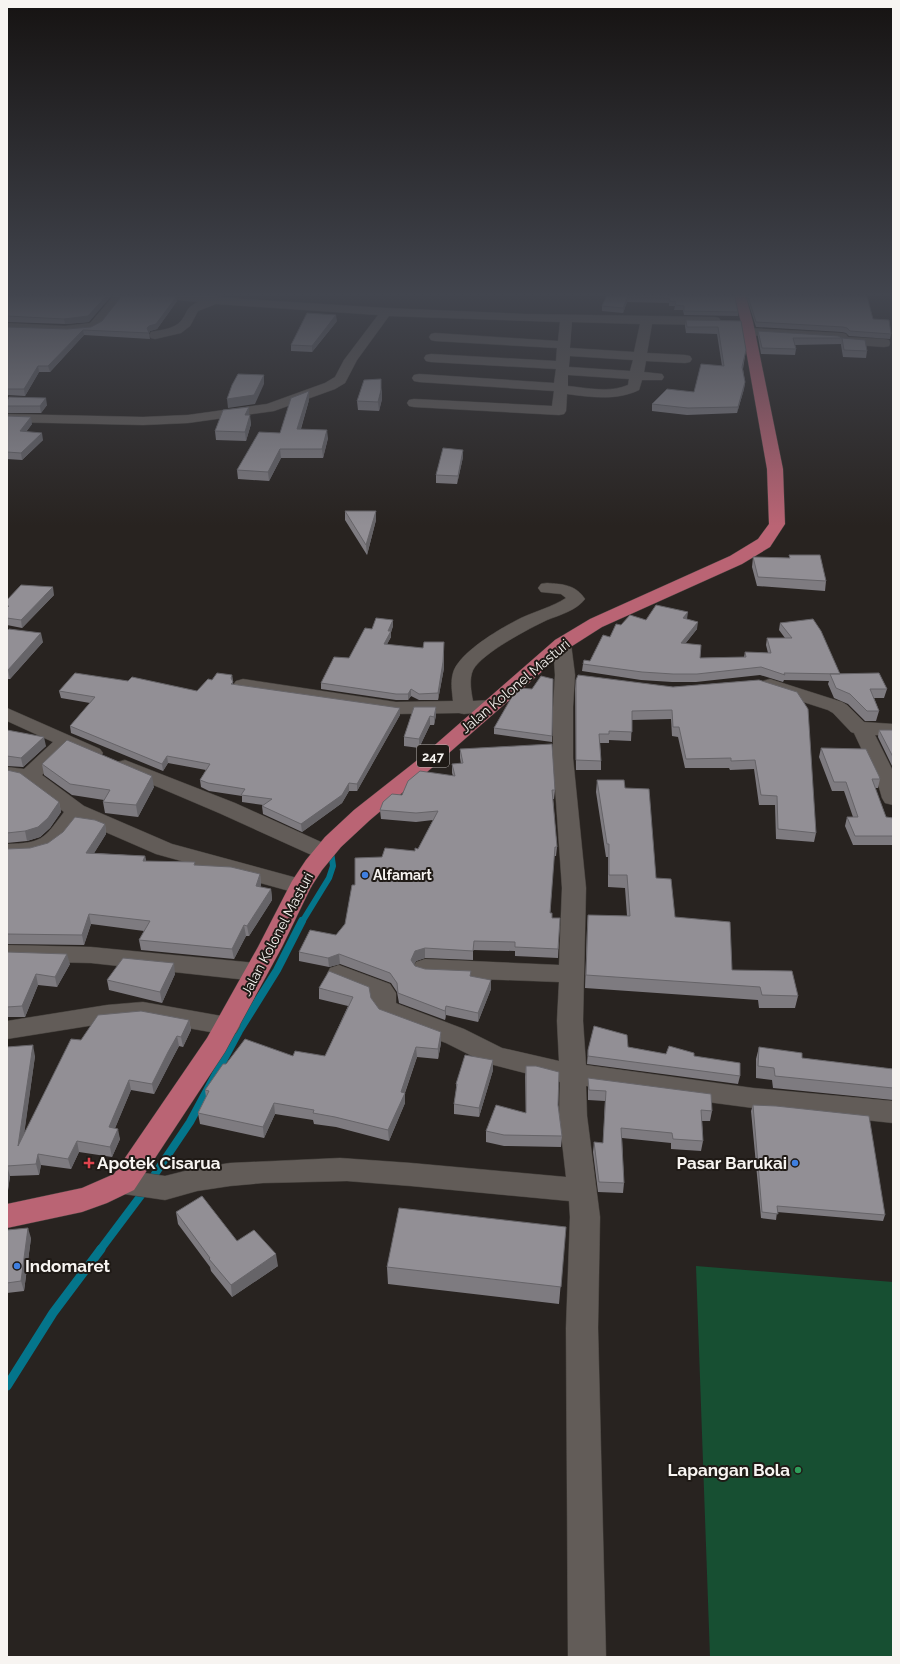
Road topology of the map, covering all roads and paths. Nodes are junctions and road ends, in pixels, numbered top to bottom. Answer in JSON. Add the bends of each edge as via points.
{"nodes":[{"id":1,"x":345,"y":371,"type":"edge"},
{"id":2,"x":566,"y":371,"type":"edge"},
{"id":3,"x":589,"y":371,"type":"edge"},
{"id":4,"x":637,"y":371,"type":"edge"},
{"id":5,"x":750,"y":371,"type":"edge"},
{"id":6,"x":636,"y":376,"type":"junction"},
{"id":7,"x":657,"y":377,"type":"dead end"},
{"id":8,"x":419,"y":378,"type":"dead end"},
{"id":9,"x":563,"y":389,"type":"junction"},
{"id":10,"x":414,"y":403,"type":"dead end"},
{"id":11,"x":7,"y":418,"type":"edge"},
{"id":12,"x":548,"y":588,"type":"dead end"},
{"id":13,"x":562,"y":644,"type":"junction"},
{"id":14,"x":755,"y":682,"type":"edge"},
{"id":15,"x":243,"y":685,"type":"edge"},
{"id":16,"x":491,"y":706,"type":"junction"},
{"id":17,"x":464,"y":708,"type":"junction"},
{"id":18,"x":7,"y":714,"type":"edge"},
{"id":19,"x":862,"y":729,"type":"junction"},
{"id":20,"x":893,"y":730,"type":"edge"},
{"id":21,"x":66,"y":741,"type":"junction"},
{"id":22,"x":7,"y":773,"type":"edge"},
{"id":23,"x":29,"y":776,"type":"junction"},
{"id":24,"x":893,"y":798,"type":"edge"},
{"id":25,"x":76,"y":811,"type":"junction"},
{"id":26,"x":7,"y":851,"type":"edge"},
{"id":27,"x":324,"y":852,"type":"junction"},
{"id":28,"x":300,"y":886,"type":"junction"},
{"id":29,"x":7,"y":953,"type":"edge"},
{"id":30,"x":425,"y":968,"type":"edge"},
{"id":31,"x":256,"y":972,"type":"junction"},
{"id":32,"x":339,"y":974,"type":"edge"},
{"id":33,"x":572,"y":974,"type":"junction"},
{"id":34,"x":227,"y":1026,"type":"junction"},
{"id":35,"x":7,"y":1030,"type":"edge"},
{"id":36,"x":573,"y":1073,"type":"junction"},
{"id":37,"x":893,"y":1112,"type":"edge"},
{"id":38,"x":138,"y":1183,"type":"junction"},
{"id":39,"x":581,"y":1190,"type":"junction"},
{"id":40,"x":7,"y":1216,"type":"edge"},
{"id":41,"x":587,"y":1657,"type":"edge"}],
"edges":[{"from":1,"to":11,"type":"street","via":[[340,380],[330,386],[269,408],[143,421]]},
{"from":2,"to":9,"type":"street"},
{"from":3,"to":6,"type":"street"},
{"from":4,"to":6,"type":"street"},
{"from":5,"to":13,"type":"main road","name":"Jalan Kolonel Masturi","number":"247","via":[[775,470],[776,524],[772,532],[764,543],[736,560],[596,624]]},
{"from":6,"to":7,"type":"street"},
{"from":6,"to":9,"type":"street","via":[[634,388],[623,392]]},
{"from":8,"to":9,"type":"street"},
{"from":9,"to":10,"type":"street","via":[[559,411]]},
{"from":12,"to":17,"type":"street","via":[[568,590],[576,599],[525,624],[471,659],[463,669],[461,683]]},
{"from":13,"to":16,"type":"main road","name":"Jalan Kolonel Masturi","number":"247"},
{"from":13,"to":33,"type":"street","via":[[573,676],[562,707],[563,758],[574,888]]},
{"from":14,"to":19,"type":"street","via":[[835,706]]},
{"from":15,"to":17,"type":"street","via":[[396,708]]},
{"from":16,"to":17,"type":"street"},
{"from":16,"to":27,"type":"main road","name":"Jalan Kolonel Masturi","number":"247","via":[[362,815]]},
{"from":18,"to":21,"type":"street"},
{"from":19,"to":20,"type":"street"},
{"from":19,"to":24,"type":"street","via":[[889,784]]},
{"from":21,"to":23,"type":"street"},
{"from":21,"to":27,"type":"street","via":[[227,808]]},
{"from":22,"to":23,"type":"street"},
{"from":23,"to":25,"type":"street"},
{"from":25,"to":26,"type":"street","via":[[47,847]]},
{"from":25,"to":28,"type":"street","via":[[164,849]]},
{"from":27,"to":28,"type":"main road","name":"Jalan Kolonel Masturi","number":"247"},
{"from":28,"to":31,"type":"main road","name":"Jalan Kolonel Masturi","number":"247"},
{"from":29,"to":31,"type":"street","via":[[91,955]]},
{"from":30,"to":33,"type":"street"},
{"from":31,"to":34,"type":"main road","name":"Jalan Kolonel Masturi","number":"247"},
{"from":32,"to":36,"type":"street","via":[[381,990],[384,1007],[389,1011],[455,1036],[495,1056]]},
{"from":33,"to":36,"type":"street","via":[[570,1021]]},
{"from":34,"to":35,"type":"street","via":[[142,1011]]},
{"from":34,"to":38,"type":"main road","name":"Jalan Kolonel Masturi","number":"247"},
{"from":36,"to":37,"type":"street","via":[[760,1099]]},
{"from":36,"to":39,"type":"street","via":[[573,1116]]},
{"from":38,"to":39,"type":"street","via":[[165,1188],[197,1178],[236,1173],[353,1170]]},
{"from":38,"to":40,"type":"main road","name":"Jalan Kolonel Masturi","number":"247","via":[[85,1200]]},
{"from":39,"to":41,"type":"street","via":[[584,1217],[582,1328]]}]}
